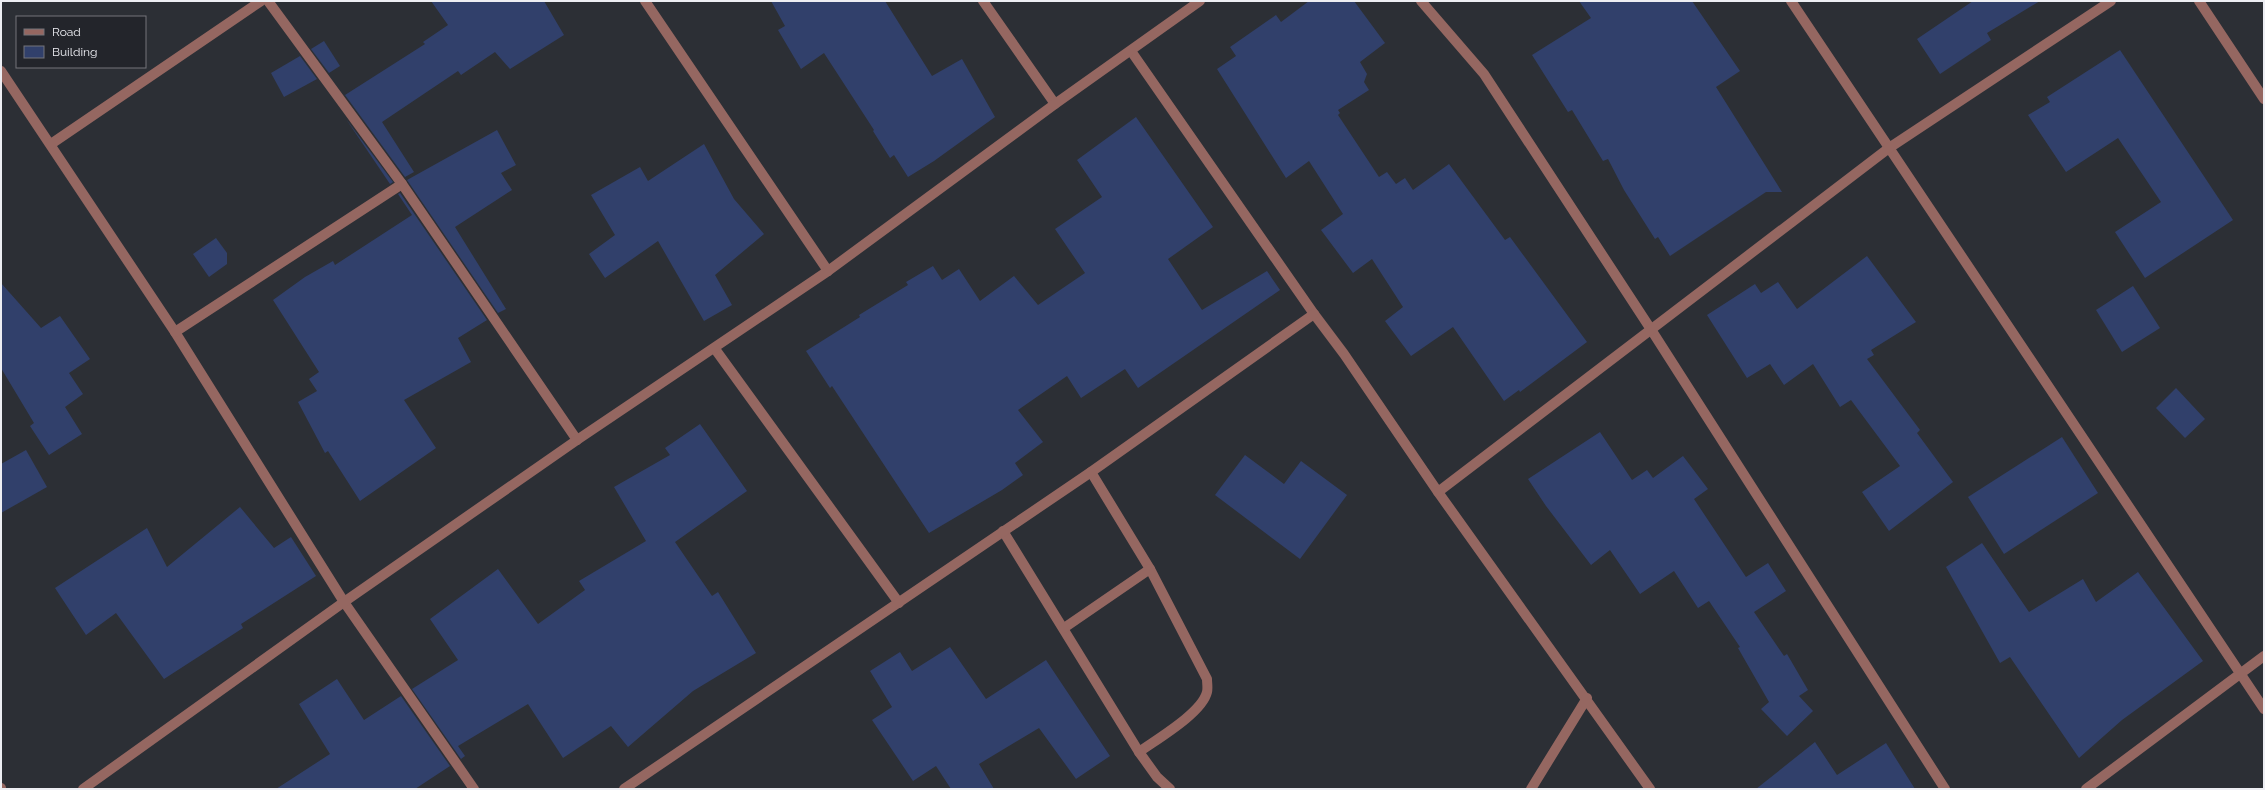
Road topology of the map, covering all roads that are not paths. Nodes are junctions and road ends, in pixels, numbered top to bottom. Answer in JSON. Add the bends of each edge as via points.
{"nodes":[{"id":1,"x":261,"y":1,"type":"edge"},
{"id":2,"x":268,"y":1,"type":"edge"},
{"id":3,"x":645,"y":1,"type":"edge"},
{"id":4,"x":983,"y":1,"type":"edge"},
{"id":5,"x":1200,"y":1,"type":"edge"},
{"id":6,"x":1421,"y":1,"type":"edge"},
{"id":7,"x":1791,"y":1,"type":"edge"},
{"id":8,"x":2111,"y":1,"type":"edge"},
{"id":9,"x":2199,"y":1,"type":"edge"},
{"id":10,"x":1131,"y":51,"type":"junction"},
{"id":11,"x":1,"y":71,"type":"edge"},
{"id":12,"x":2264,"y":99,"type":"edge"},
{"id":13,"x":1055,"y":104,"type":"junction"},
{"id":14,"x":51,"y":144,"type":"junction"},
{"id":15,"x":1889,"y":148,"type":"junction"},
{"id":16,"x":402,"y":184,"type":"junction"},
{"id":17,"x":828,"y":272,"type":"junction"},
{"id":18,"x":1314,"y":314,"type":"junction"},
{"id":19,"x":1652,"y":331,"type":"junction"},
{"id":20,"x":175,"y":332,"type":"junction"},
{"id":21,"x":714,"y":350,"type":"junction"},
{"id":22,"x":577,"y":440,"type":"junction"},
{"id":23,"x":1091,"y":472,"type":"junction"},
{"id":24,"x":1438,"y":492,"type":"junction"},
{"id":25,"x":1003,"y":531,"type":"junction"},
{"id":26,"x":1150,"y":569,"type":"junction"},
{"id":27,"x":344,"y":602,"type":"junction"},
{"id":28,"x":899,"y":603,"type":"junction"},
{"id":29,"x":1064,"y":628,"type":"junction"},
{"id":30,"x":2264,"y":656,"type":"edge"},
{"id":31,"x":2240,"y":674,"type":"junction"},
{"id":32,"x":1587,"y":698,"type":"junction"},
{"id":33,"x":2264,"y":709,"type":"edge"},
{"id":34,"x":1139,"y":752,"type":"junction"},
{"id":35,"x":83,"y":789,"type":"edge"},
{"id":36,"x":474,"y":789,"type":"edge"},
{"id":37,"x":624,"y":789,"type":"edge"},
{"id":38,"x":1170,"y":789,"type":"edge"},
{"id":39,"x":1531,"y":789,"type":"edge"},
{"id":40,"x":1650,"y":789,"type":"edge"},
{"id":41,"x":1946,"y":789,"type":"edge"},
{"id":42,"x":2086,"y":789,"type":"edge"}],
"edges":[{"from":1,"to":14,"type":"street"},
{"from":2,"to":16,"type":"street"},
{"from":3,"to":17,"type":"street"},
{"from":4,"to":13,"type":"street"},
{"from":5,"to":10,"type":"street"},
{"from":6,"to":19,"type":"street","via":[[1484,74]]},
{"from":7,"to":15,"type":"street"},
{"from":8,"to":15,"type":"street"},
{"from":9,"to":12,"type":"street"},
{"from":10,"to":13,"type":"street"},
{"from":10,"to":18,"type":"street"},
{"from":11,"to":14,"type":"street"},
{"from":13,"to":17,"type":"street"},
{"from":14,"to":20,"type":"street"},
{"from":15,"to":19,"type":"street"},
{"from":15,"to":31,"type":"street"},
{"from":16,"to":20,"type":"street"},
{"from":16,"to":22,"type":"street"},
{"from":17,"to":21,"type":"street"},
{"from":18,"to":23,"type":"street"},
{"from":18,"to":24,"type":"street"},
{"from":19,"to":24,"type":"street"},
{"from":19,"to":41,"type":"street"},
{"from":20,"to":27,"type":"street"},
{"from":21,"to":22,"type":"street"},
{"from":21,"to":28,"type":"street"},
{"from":22,"to":27,"type":"street"},
{"from":23,"to":25,"type":"street"},
{"from":23,"to":26,"type":"street"},
{"from":24,"to":32,"type":"street"},
{"from":25,"to":28,"type":"street"},
{"from":25,"to":29,"type":"street"},
{"from":26,"to":29,"type":"street"},
{"from":26,"to":34,"type":"street","via":[[1207,679],[1208,691],[1202,702],[1184,719]]},
{"from":27,"to":35,"type":"street"},
{"from":27,"to":36,"type":"street"},
{"from":28,"to":37,"type":"street"},
{"from":29,"to":34,"type":"street"},
{"from":30,"to":31,"type":"street"},
{"from":31,"to":33,"type":"street"},
{"from":31,"to":42,"type":"street"},
{"from":32,"to":39,"type":"street"},
{"from":32,"to":40,"type":"street"},
{"from":34,"to":38,"type":"street","via":[[1157,777]]}]}
